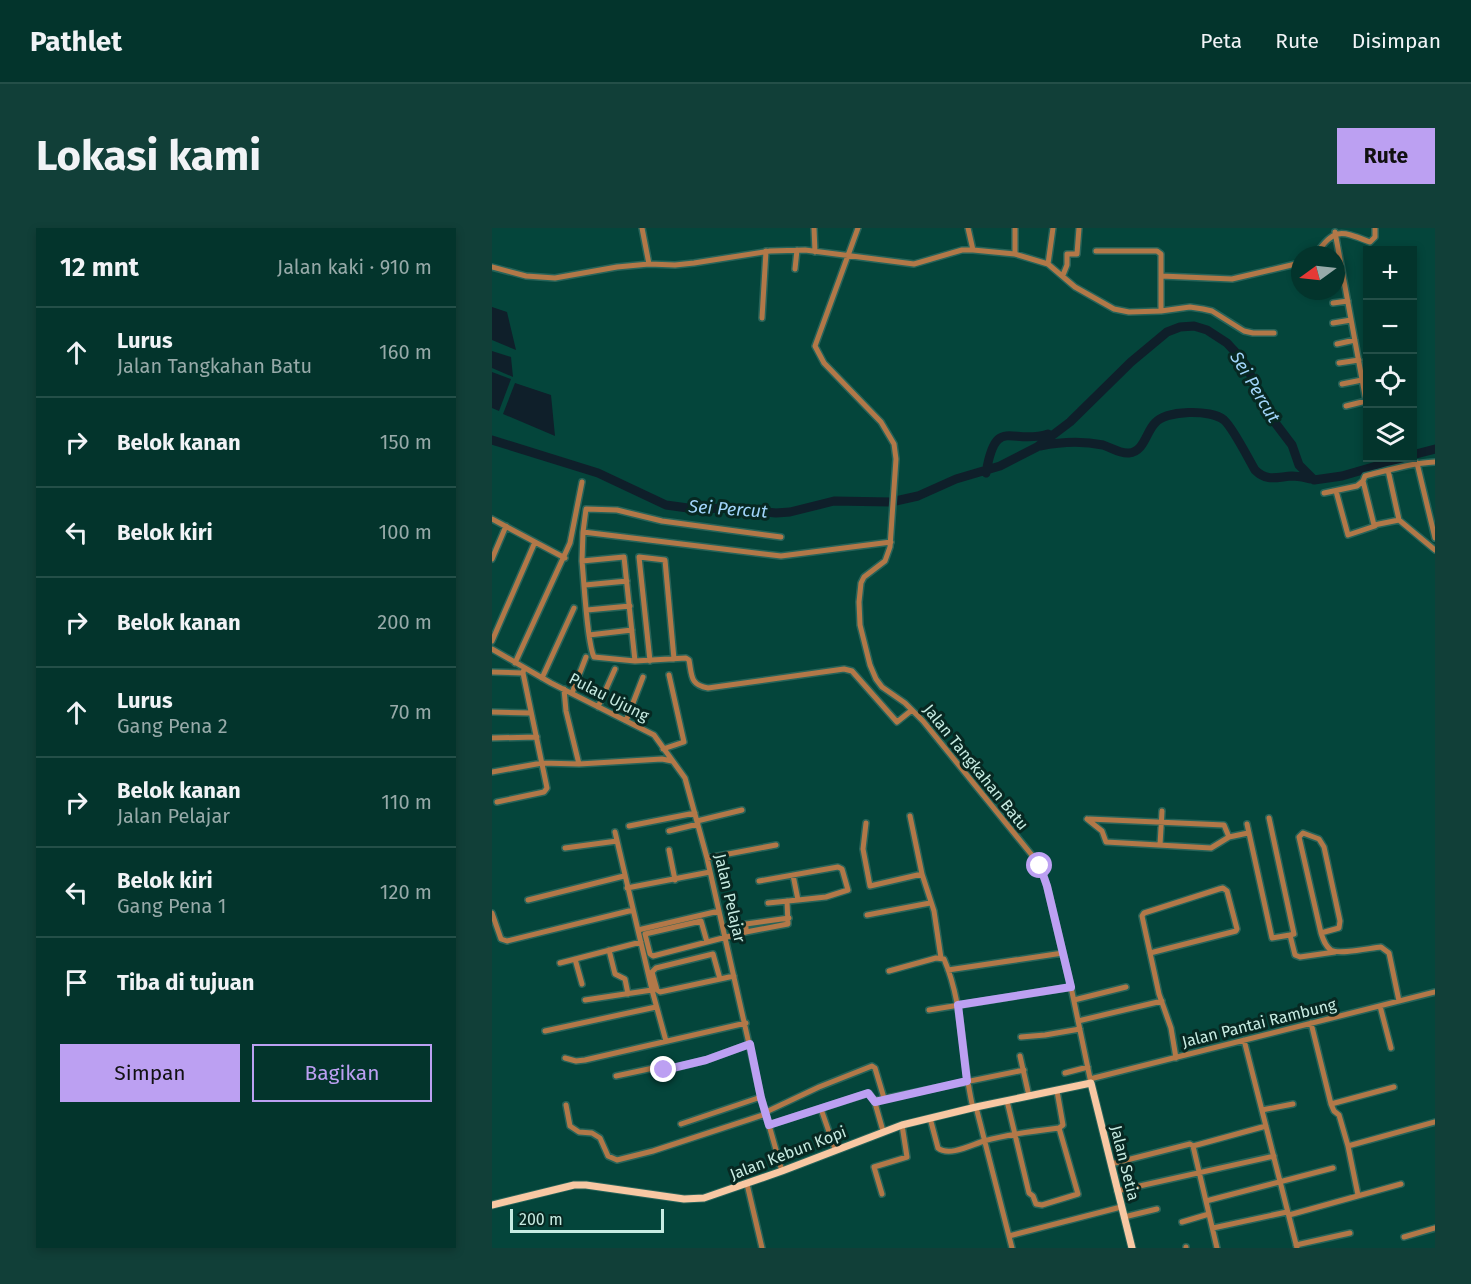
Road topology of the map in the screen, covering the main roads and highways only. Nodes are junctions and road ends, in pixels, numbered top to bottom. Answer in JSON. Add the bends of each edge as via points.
{"nodes":[{"id":1,"x":1091,"y":1081,"type":"joint"},
{"id":2,"x":492,"y":1205,"type":"edge"},
{"id":3,"x":1132,"y":1248,"type":"edge"}],
"edges":[{"from":1,"to":2,"type":"main road","name":"Jalan Kebun Kopi","via":[[902,1125],[694,1200],[574,1185]]},
{"from":1,"to":3,"type":"main road","name":"Jalan Setia"}]}
